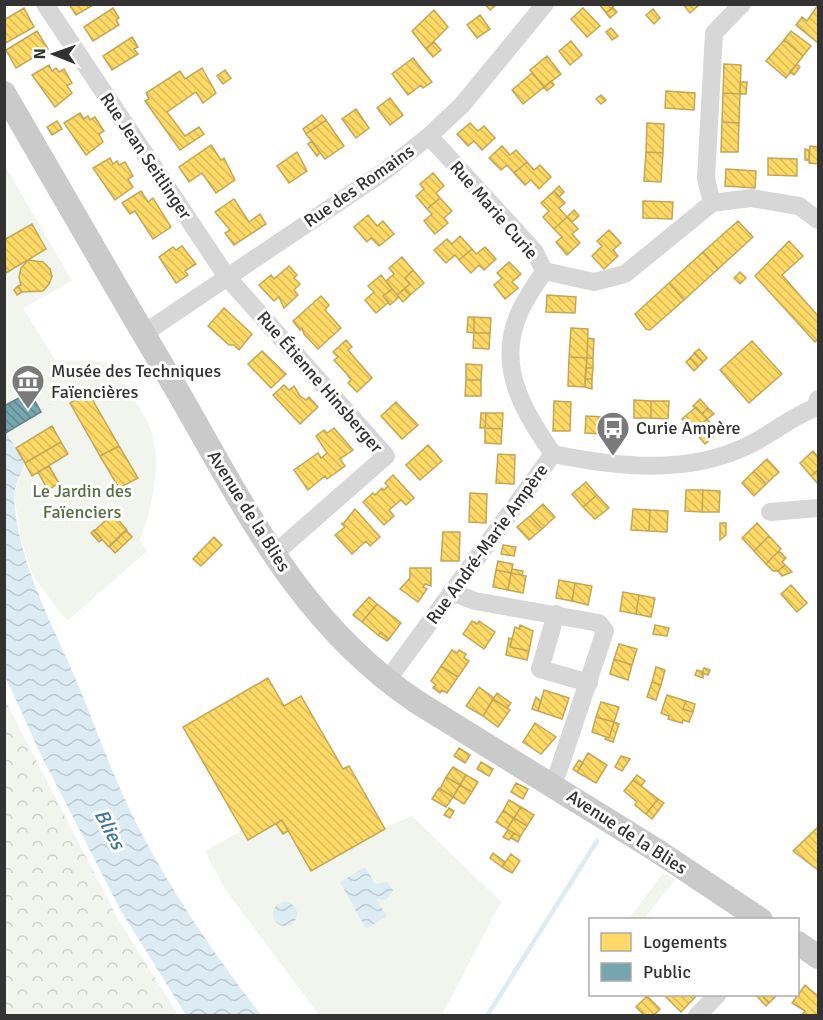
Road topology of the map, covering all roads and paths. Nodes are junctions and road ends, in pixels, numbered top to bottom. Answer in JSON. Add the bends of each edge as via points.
{"nodes":[{"id":1,"x":45,"y":4,"type":"edge"},
{"id":2,"x":545,"y":4,"type":"edge"},
{"id":3,"x":742,"y":4,"type":"edge"},
{"id":4,"x":4,"y":93,"type":"edge"},
{"id":5,"x":429,"y":136,"type":"junction"},
{"id":6,"x":712,"y":203,"type":"junction"},
{"id":7,"x":819,"y":220,"type":"edge"},
{"id":8,"x":544,"y":271,"type":"junction"},
{"id":9,"x":227,"y":277,"type":"junction"},
{"id":10,"x":143,"y":334,"type":"junction"},
{"id":11,"x":817,"y":406,"type":"edge"},
{"id":12,"x":553,"y":454,"type":"junction"},
{"id":13,"x":819,"y":508,"type":"edge"},
{"id":14,"x":770,"y":512,"type":"dead end"},
{"id":15,"x":273,"y":555,"type":"junction"},
{"id":16,"x":451,"y":592,"type":"junction"},
{"id":17,"x":556,"y":614,"type":"junction"},
{"id":18,"x":386,"y":682,"type":"junction"},
{"id":19,"x":589,"y":683,"type":"junction"},
{"id":20,"x":551,"y":783,"type":"junction"},
{"id":21,"x":758,"y":918,"type":"edge"},
{"id":22,"x":799,"y":944,"type":"edge"},
{"id":23,"x":819,"y":957,"type":"edge"},
{"id":24,"x":716,"y":996,"type":"edge"},
{"id":25,"x":697,"y":1016,"type":"edge"}],
"edges":[{"from":1,"to":9,"type":"street","name":"Rue Jean Seitlinger"},
{"from":2,"to":5,"type":"street","name":"Rue des Romains","via":[[462,105]]},
{"from":3,"to":6,"type":"street","via":[[714,33],[706,178]]},
{"from":4,"to":10,"type":"main road","name":"Avenue de la Blies"},
{"from":5,"to":8,"type":"street","name":"Rue Marie Curie","via":[[535,252]]},
{"from":5,"to":9,"type":"street","name":"Rue des Romains","via":[[385,171]]},
{"from":6,"to":7,"type":"street","via":[[751,198],[799,206]]},
{"from":6,"to":8,"type":"street","name":"Rue Marie Curie","via":[[625,274],[594,282]]},
{"from":8,"to":12,"type":"street","name":"Rue André-Marie Ampère","via":[[520,312],[511,344],[514,386],[530,421]]},
{"from":9,"to":10,"type":"street","name":"Rue des Romains"},
{"from":9,"to":15,"type":"street","name":"Rue Étienne Hinsberger","via":[[386,456]]},
{"from":10,"to":15,"type":"main road","name":"Avenue de la Blies"},
{"from":11,"to":12,"type":"street","via":[[747,446],[699,462],[642,466]]},
{"from":12,"to":16,"type":"street","name":"Rue André-Marie Ampère"},
{"from":13,"to":14,"type":"street"},
{"from":15,"to":18,"type":"main road","name":"Avenue de la Blies","via":[[330,629]]},
{"from":16,"to":17,"type":"street","via":[[474,601]]},
{"from":16,"to":18,"type":"street","name":"Rue André-Marie Ampère"},
{"from":17,"to":19,"type":"street","via":[[599,623],[604,631]]},
{"from":17,"to":19,"type":"street","via":[[540,669]]},
{"from":18,"to":20,"type":"main road","name":"Avenue de la Blies"},
{"from":19,"to":20,"type":"street"},
{"from":20,"to":21,"type":"main road","name":"Avenue de la Blies"},
{"from":22,"to":23,"type":"main road"},
{"from":24,"to":25,"type":"street"}]}
